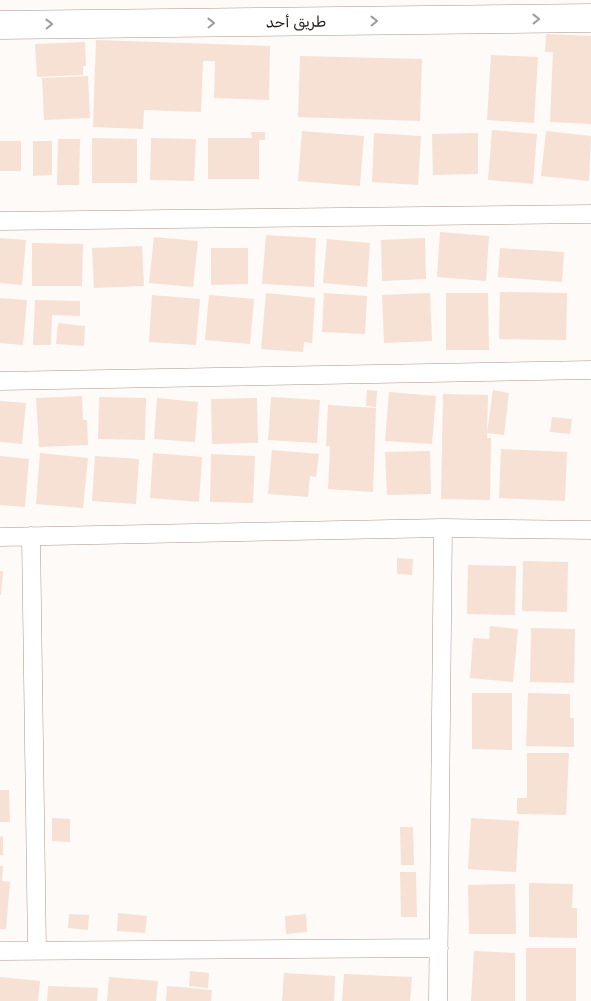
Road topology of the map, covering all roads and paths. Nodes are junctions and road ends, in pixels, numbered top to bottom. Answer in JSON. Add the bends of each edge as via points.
{"nodes":[{"id":1,"x":591,"y":18,"type":"edge"},
{"id":2,"x":0,"y":25,"type":"edge"},
{"id":3,"x":591,"y":214,"type":"edge"},
{"id":4,"x":0,"y":221,"type":"edge"},
{"id":5,"x":591,"y":370,"type":"edge"},
{"id":6,"x":0,"y":381,"type":"edge"},
{"id":7,"x":443,"y":528,"type":"junction"},
{"id":8,"x":591,"y":530,"type":"edge"},
{"id":9,"x":30,"y":536,"type":"junction"},
{"id":10,"x":0,"y":537,"type":"edge"},
{"id":11,"x":439,"y":948,"type":"junction"},
{"id":12,"x":37,"y":950,"type":"junction"},
{"id":13,"x":0,"y":951,"type":"edge"},
{"id":14,"x":438,"y":1001,"type":"edge"}],
"edges":[{"from":2,"to":1,"type":"main road","name":"طريق أحد","one_way":true},
{"from":3,"to":4,"type":"street"},
{"from":5,"to":6,"type":"street"},
{"from":7,"to":8,"type":"street"},
{"from":7,"to":9,"type":"street"},
{"from":7,"to":11,"type":"street"},
{"from":9,"to":10,"type":"street"},
{"from":9,"to":12,"type":"street"},
{"from":11,"to":12,"type":"street"},
{"from":11,"to":14,"type":"street"},
{"from":12,"to":13,"type":"street"}]}
